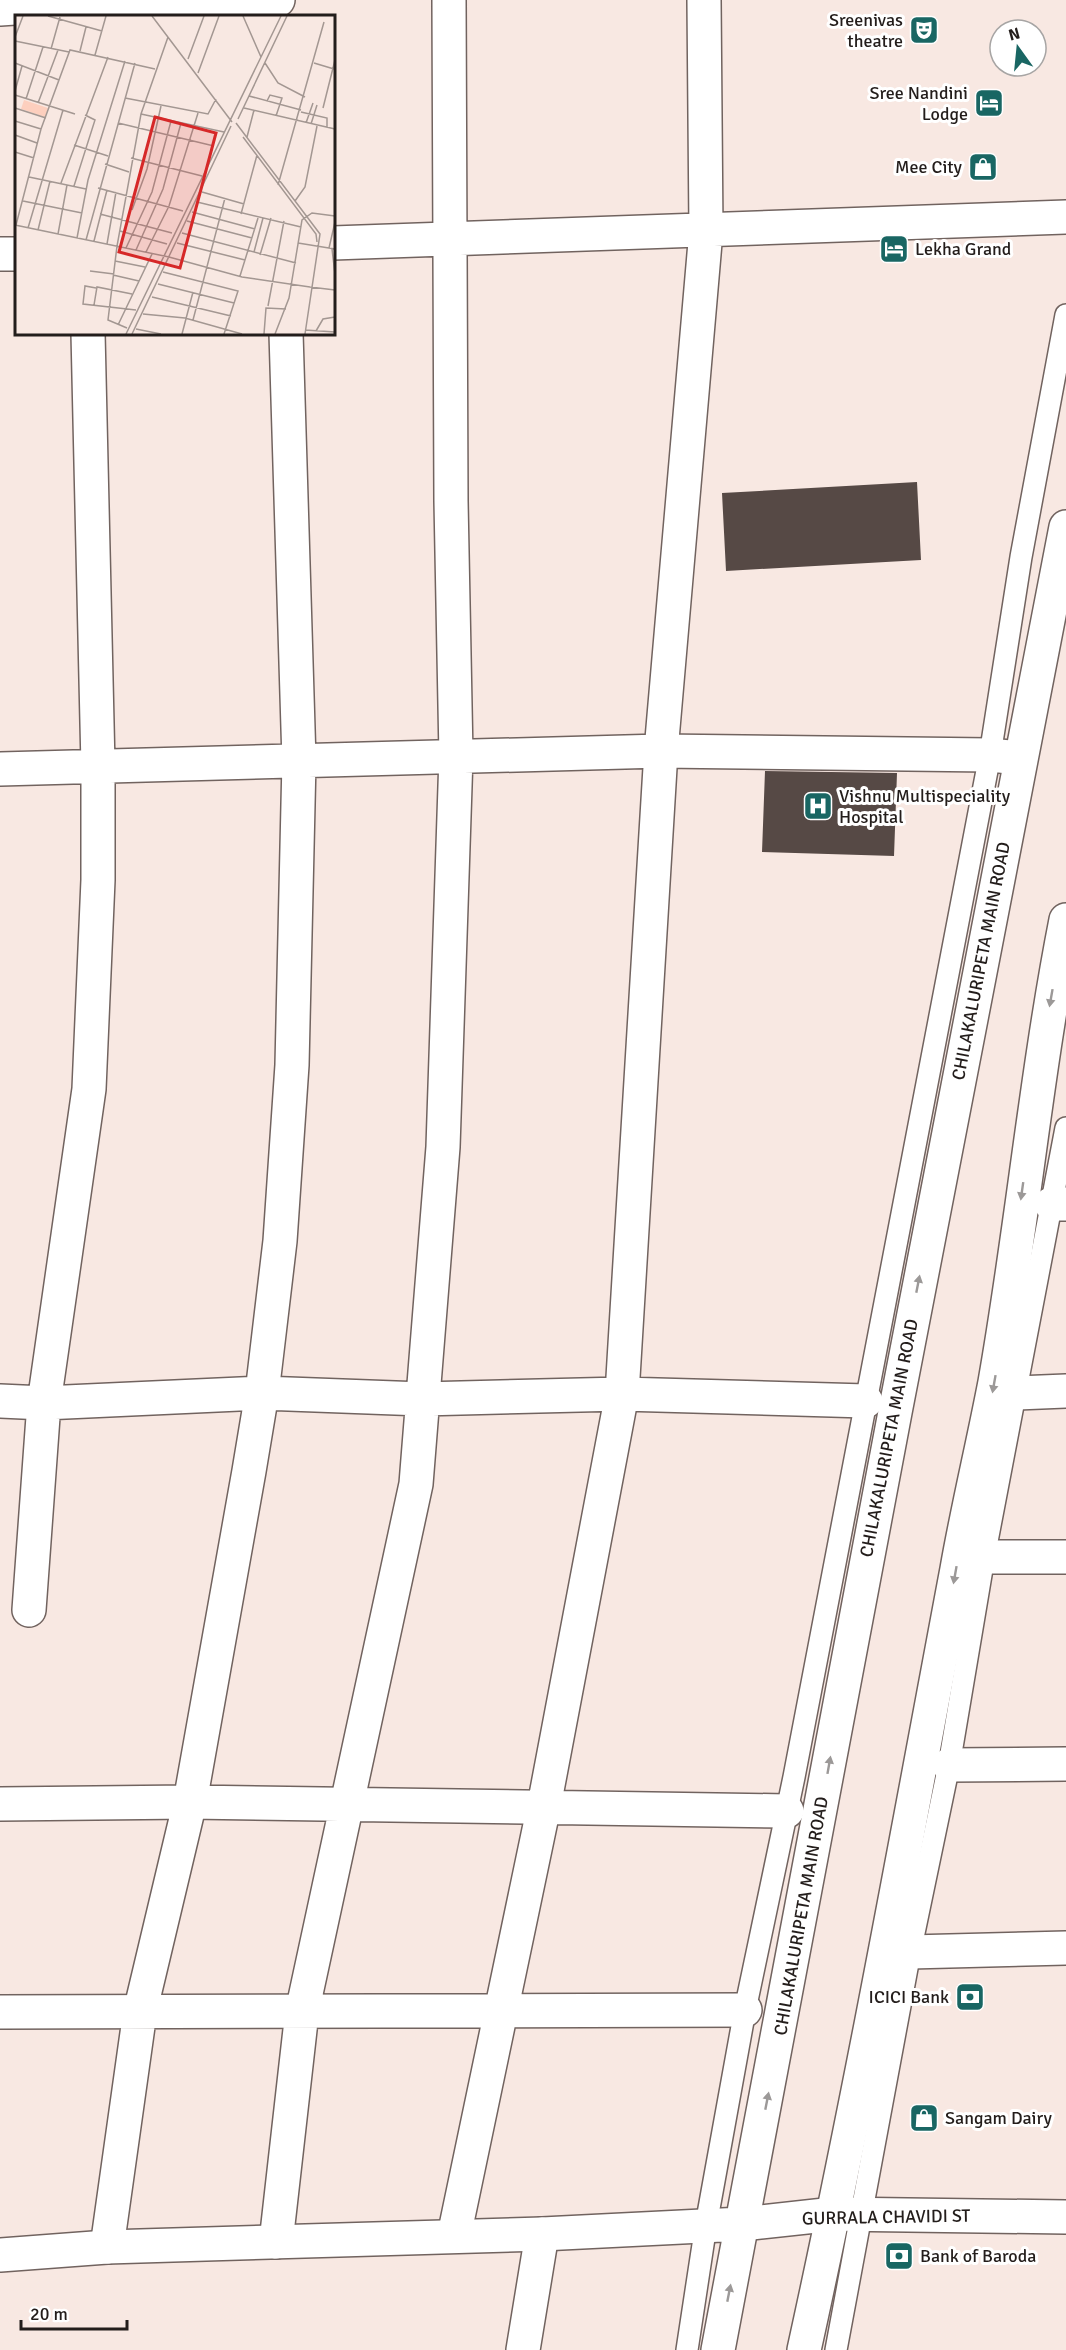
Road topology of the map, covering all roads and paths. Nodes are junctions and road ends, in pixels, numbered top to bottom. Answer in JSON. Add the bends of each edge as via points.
{"nodes":[{"id":1,"x":277,"y":0,"type":"edge"},
{"id":2,"x":449,"y":0,"type":"edge"},
{"id":3,"x":704,"y":0,"type":"edge"},
{"id":4,"x":74,"y":7,"type":"edge"},
{"id":5,"x":0,"y":9,"type":"edge"},
{"id":6,"x":1066,"y":217,"type":"edge"},
{"id":7,"x":706,"y":231,"type":"junction"},
{"id":8,"x":449,"y":239,"type":"junction"},
{"id":9,"x":334,"y":243,"type":"edge"},
{"id":10,"x":1066,"y":315,"type":"edge"},
{"id":11,"x":88,"y":334,"type":"edge"},
{"id":12,"x":286,"y":334,"type":"edge"},
{"id":13,"x":1066,"y":527,"type":"edge"},
{"id":14,"x":661,"y":751,"type":"junction"},
{"id":15,"x":456,"y":756,"type":"junction"},
{"id":16,"x":1005,"y":756,"type":"junction"},
{"id":17,"x":299,"y":761,"type":"junction"},
{"id":18,"x":99,"y":766,"type":"junction"},
{"id":19,"x":0,"y":769,"type":"edge"},
{"id":20,"x":1066,"y":920,"type":"edge"},
{"id":21,"x":1066,"y":1128,"type":"edge"},
{"id":22,"x":1058,"y":1204,"type":"edge"},
{"id":23,"x":1066,"y":1391,"type":"edge"},
{"id":24,"x":262,"y":1393,"type":"junction"},
{"id":25,"x":1017,"y":1393,"type":"junction"},
{"id":26,"x":622,"y":1394,"type":"junction"},
{"id":27,"x":422,"y":1400,"type":"junction"},
{"id":28,"x":0,"y":1401,"type":"edge"},
{"id":29,"x":866,"y":1401,"type":"junction"},
{"id":30,"x":44,"y":1403,"type":"junction"},
{"id":31,"x":984,"y":1557,"type":"junction"},
{"id":32,"x":1066,"y":1557,"type":"edge"},
{"id":33,"x":29,"y":1610,"type":"dead end"},
{"id":34,"x":1066,"y":1764,"type":"edge"},
{"id":35,"x":949,"y":1765,"type":"junction"},
{"id":36,"x":190,"y":1802,"type":"junction"},
{"id":37,"x":0,"y":1804,"type":"edge"},
{"id":38,"x":347,"y":1804,"type":"junction"},
{"id":39,"x":544,"y":1806,"type":"junction"},
{"id":40,"x":787,"y":1810,"type":"junction"},
{"id":41,"x":1066,"y":1948,"type":"edge"},
{"id":42,"x":910,"y":1952,"type":"junction"},
{"id":43,"x":745,"y":2010,"type":"junction"},
{"id":44,"x":0,"y":2012,"type":"edge"},
{"id":45,"x":140,"y":2012,"type":"junction"},
{"id":46,"x":302,"y":2012,"type":"junction"},
{"id":47,"x":500,"y":2012,"type":"junction"},
{"id":48,"x":847,"y":2215,"type":"junction"},
{"id":49,"x":1066,"y":2217,"type":"edge"},
{"id":50,"x":742,"y":2224,"type":"junction"},
{"id":51,"x":706,"y":2225,"type":"junction"},
{"id":52,"x":542,"y":2234,"type":"junction"},
{"id":53,"x":454,"y":2236,"type":"junction"},
{"id":54,"x":276,"y":2242,"type":"junction"},
{"id":55,"x":107,"y":2247,"type":"junction"},
{"id":56,"x":0,"y":2255,"type":"edge"},
{"id":57,"x":523,"y":2350,"type":"edge"},
{"id":58,"x":687,"y":2350,"type":"edge"},
{"id":59,"x":718,"y":2350,"type":"edge"},
{"id":60,"x":804,"y":2350,"type":"edge"},
{"id":61,"x":836,"y":2350,"type":"edge"}],
"edges":[{"from":1,"to":4,"type":"street"},
{"from":2,"to":8,"type":"street"},
{"from":3,"to":7,"type":"street"},
{"from":4,"to":5,"type":"street"},
{"from":6,"to":7,"type":"street"},
{"from":7,"to":8,"type":"street"},
{"from":7,"to":14,"type":"street"},
{"from":8,"to":9,"type":"street"},
{"from":8,"to":15,"type":"street"},
{"from":10,"to":16,"type":"lane","via":[[1021,557]]},
{"from":11,"to":18,"type":"street"},
{"from":12,"to":17,"type":"street"},
{"from":13,"to":16,"type":"street","name":"CHILAKALURIPETA MAIN ROAD"},
{"from":14,"to":15,"type":"street"},
{"from":14,"to":16,"type":"street"},
{"from":14,"to":26,"type":"street"},
{"from":15,"to":17,"type":"street"},
{"from":15,"to":27,"type":"street","via":[[443,1147]]},
{"from":16,"to":29,"type":"lane"},
{"from":50,"to":16,"type":"street","name":"CHILAKALURIPETA MAIN ROAD","one_way":true,"via":[[901,1372]]},
{"from":17,"to":18,"type":"street"},
{"from":17,"to":24,"type":"street","via":[[292,1065],[280,1240]]},
{"from":18,"to":19,"type":"street"},
{"from":18,"to":30,"type":"street","via":[[89,1089]]},
{"from":20,"to":48,"type":"street","one_way":true,"via":[[1050,1004],[995,1382]]},
{"from":21,"to":22,"type":"lane"},
{"from":22,"to":25,"type":"lane"},
{"from":23,"to":25,"type":"street"},
{"from":24,"to":27,"type":"street"},
{"from":24,"to":30,"type":"street"},
{"from":24,"to":36,"type":"street"},
{"from":25,"to":31,"type":"lane"},
{"from":26,"to":27,"type":"street"},
{"from":26,"to":29,"type":"street"},
{"from":26,"to":39,"type":"street"},
{"from":27,"to":38,"type":"street","via":[[416,1484]]},
{"from":28,"to":30,"type":"street"},
{"from":29,"to":40,"type":"lane"},
{"from":30,"to":33,"type":"street"},
{"from":31,"to":32,"type":"street"},
{"from":31,"to":35,"type":"lane"},
{"from":34,"to":35,"type":"street"},
{"from":35,"to":42,"type":"lane"},
{"from":36,"to":37,"type":"street"},
{"from":36,"to":38,"type":"street"},
{"from":36,"to":45,"type":"street"},
{"from":38,"to":39,"type":"street"},
{"from":38,"to":46,"type":"street"},
{"from":39,"to":40,"type":"street"},
{"from":39,"to":47,"type":"street"},
{"from":40,"to":43,"type":"lane"},
{"from":41,"to":42,"type":"street"},
{"from":42,"to":48,"type":"lane"},
{"from":43,"to":47,"type":"street"},
{"from":43,"to":51,"type":"lane"},
{"from":44,"to":45,"type":"street"},
{"from":45,"to":46,"type":"street"},
{"from":45,"to":55,"type":"street"},
{"from":46,"to":47,"type":"street"},
{"from":46,"to":54,"type":"street"},
{"from":47,"to":53,"type":"street"},
{"from":48,"to":49,"type":"street","name":"GURRALA CHAVIDI ST"},
{"from":48,"to":50,"type":"street","name":"GURRALA CHAVIDI ST"},
{"from":48,"to":60,"type":"street"},
{"from":48,"to":61,"type":"lane"},
{"from":50,"to":51,"type":"street","name":"GURRALA CHAVIDI ST"},
{"from":59,"to":50,"type":"street","name":"CHILAKALURIPETA MAIN ROAD","one_way":true},
{"from":51,"to":52,"type":"street","name":"GURRALA CHAVIDI ST"},
{"from":51,"to":58,"type":"lane"},
{"from":52,"to":53,"type":"street","name":"GURRALA CHAVIDI ST"},
{"from":52,"to":57,"type":"street"},
{"from":53,"to":54,"type":"street","name":"GURRALA CHAVIDI ST"},
{"from":54,"to":55,"type":"street","name":"GURRALA CHAVIDI ST"},
{"from":55,"to":56,"type":"street","name":"GURRALA CHAVIDI ST"}]}
